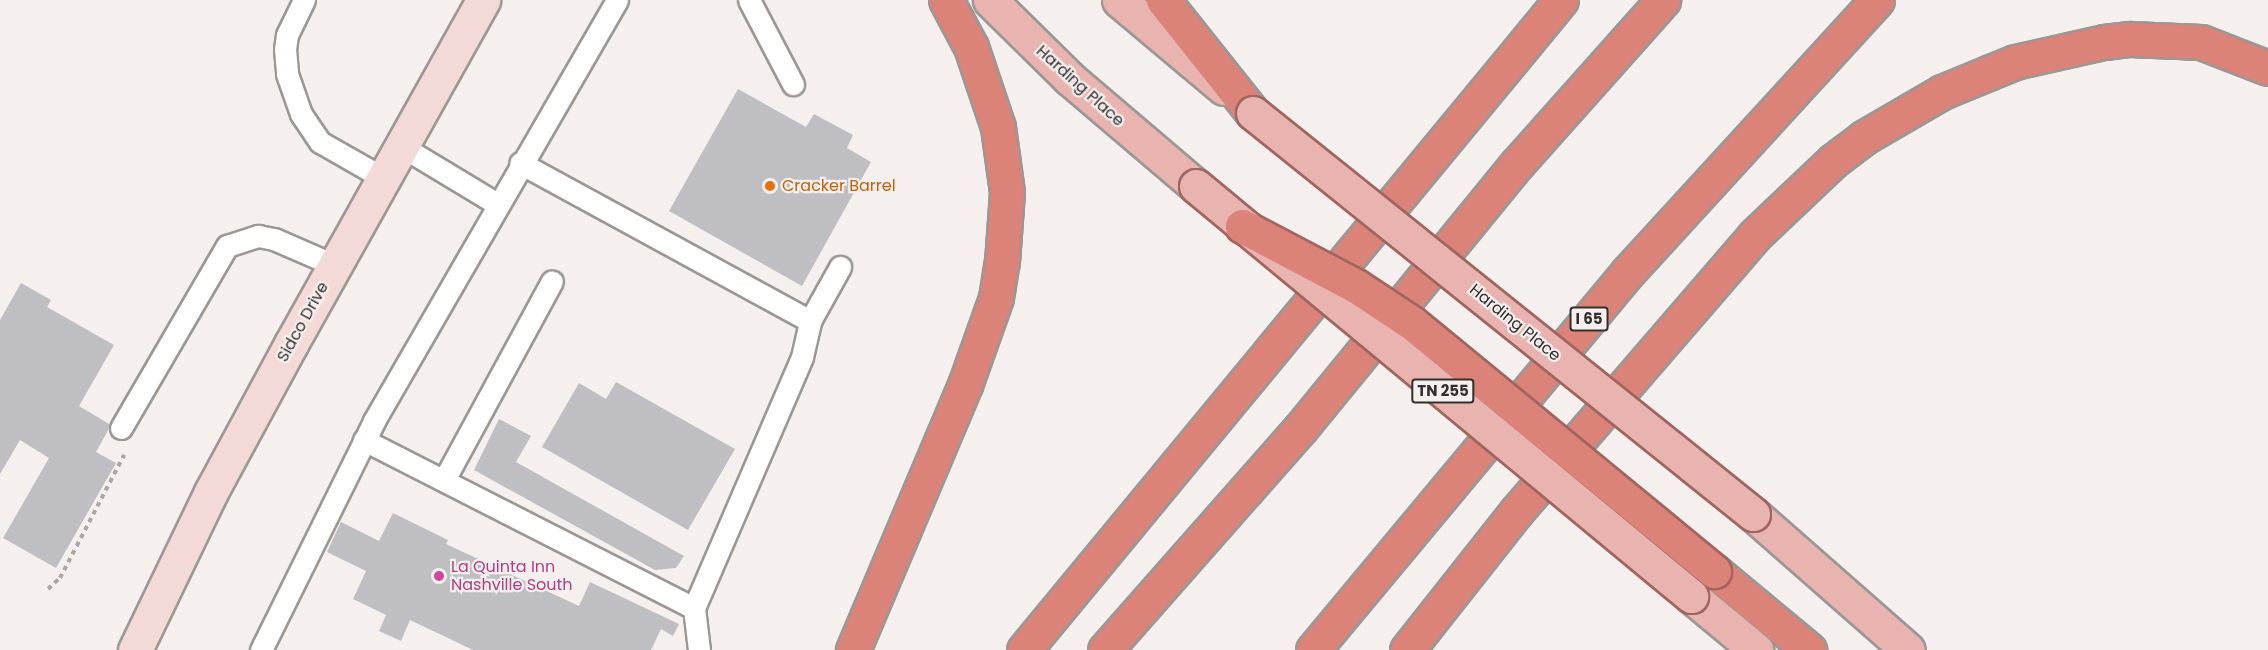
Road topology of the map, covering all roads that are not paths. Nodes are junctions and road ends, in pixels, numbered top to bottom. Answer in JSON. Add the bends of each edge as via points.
{"nodes":[{"id":1,"x":304,"y":0,"type":"edge"},
{"id":2,"x":483,"y":0,"type":"edge"},
{"id":3,"x":617,"y":0,"type":"edge"},
{"id":4,"x":749,"y":0,"type":"edge"},
{"id":5,"x":946,"y":0,"type":"edge"},
{"id":6,"x":990,"y":0,"type":"edge"},
{"id":7,"x":1119,"y":0,"type":"edge"},
{"id":8,"x":1163,"y":0,"type":"edge"},
{"id":9,"x":1561,"y":0,"type":"edge"},
{"id":10,"x":1663,"y":0,"type":"edge"},
{"id":11,"x":1877,"y":0,"type":"edge"},
{"id":12,"x":2268,"y":68,"type":"edge"},
{"id":13,"x":794,"y":84,"type":"dead end"},
{"id":14,"x":1253,"y":113,"type":"junction"},
{"id":15,"x":401,"y":146,"type":"junction"},
{"id":16,"x":520,"y":163,"type":"junction"},
{"id":17,"x":383,"y":178,"type":"junction"},
{"id":18,"x":497,"y":204,"type":"junction"},
{"id":19,"x":1242,"y":226,"type":"junction"},
{"id":20,"x":334,"y":265,"type":"junction"},
{"id":21,"x":840,"y":267,"type":"dead end"},
{"id":22,"x":552,"y":281,"type":"dead end"},
{"id":23,"x":810,"y":321,"type":"junction"},
{"id":24,"x":121,"y":428,"type":"road end"},
{"id":25,"x":364,"y":440,"type":"junction"},
{"id":26,"x":444,"y":480,"type":"junction"},
{"id":27,"x":694,"y":608,"type":"junction"},
{"id":28,"x":135,"y":650,"type":"edge"},
{"id":29,"x":261,"y":650,"type":"edge"},
{"id":30,"x":699,"y":650,"type":"edge"},
{"id":31,"x":853,"y":650,"type":"edge"},
{"id":32,"x":1024,"y":650,"type":"edge"},
{"id":33,"x":1105,"y":650,"type":"edge"},
{"id":34,"x":1313,"y":650,"type":"edge"},
{"id":35,"x":1407,"y":650,"type":"edge"},
{"id":36,"x":1756,"y":650,"type":"edge"},
{"id":37,"x":1809,"y":650,"type":"edge"},
{"id":38,"x":1908,"y":650,"type":"edge"}],
"edges":[{"from":1,"to":17,"type":"lane","via":[[287,35],[285,49],[287,74],[300,114],[320,142]]},
{"from":2,"to":15,"type":"main road","name":"Sidco Drive"},
{"from":3,"to":16,"type":"lane"},
{"from":4,"to":13,"type":"lane"},
{"from":5,"to":31,"type":"highway","via":[[971,47],[998,127],[1007,192],[1002,262],[996,298],[965,385]]},
{"from":6,"to":19,"type":"main road","name":"Harding Place","number":"TN 255","bridge":true,"via":[[1069,78]]},
{"from":7,"to":14,"type":"main road","name":"Harding Place"},
{"from":8,"to":14,"type":"highway"},
{"from":9,"to":32,"type":"highway"},
{"from":10,"to":33,"type":"highway","via":[[1517,164],[1300,429]]},
{"from":11,"to":34,"type":"highway","number":"I 65","via":[[1627,273]]},
{"from":12,"to":35,"type":"highway","via":[[2201,42],[2104,42],[2006,66],[1942,92],[1863,138],[1825,168],[1754,236],[1516,512]]},
{"from":14,"to":38,"type":"main road","name":"Harding Place","bridge":true,"via":[[1753,514]]},
{"from":15,"to":17,"type":"main road","name":"Sidco Drive"},
{"from":15,"to":18,"type":"lane"},
{"from":16,"to":18,"type":"lane"},
{"from":16,"to":23,"type":"lane"},
{"from":17,"to":20,"type":"main road","name":"Sidco Drive"},
{"from":18,"to":25,"type":"lane"},
{"from":19,"to":36,"type":"main road","name":"Harding Place","number":"TN 255","bridge":true},
{"from":19,"to":37,"type":"highway","bridge":true,"via":[[1356,286],[1412,323]]},
{"from":20,"to":24,"type":"lane","via":[[258,236],[228,246]]},
{"from":20,"to":28,"type":"main road","name":"Sidco Drive","via":[[211,492]]},
{"from":21,"to":23,"type":"lane"},
{"from":22,"to":26,"type":"lane"},
{"from":23,"to":27,"type":"lane","via":[[802,357]]},
{"from":25,"to":26,"type":"lane"},
{"from":25,"to":29,"type":"lane"},
{"from":26,"to":27,"type":"lane"},
{"from":27,"to":30,"type":"lane"}]}
